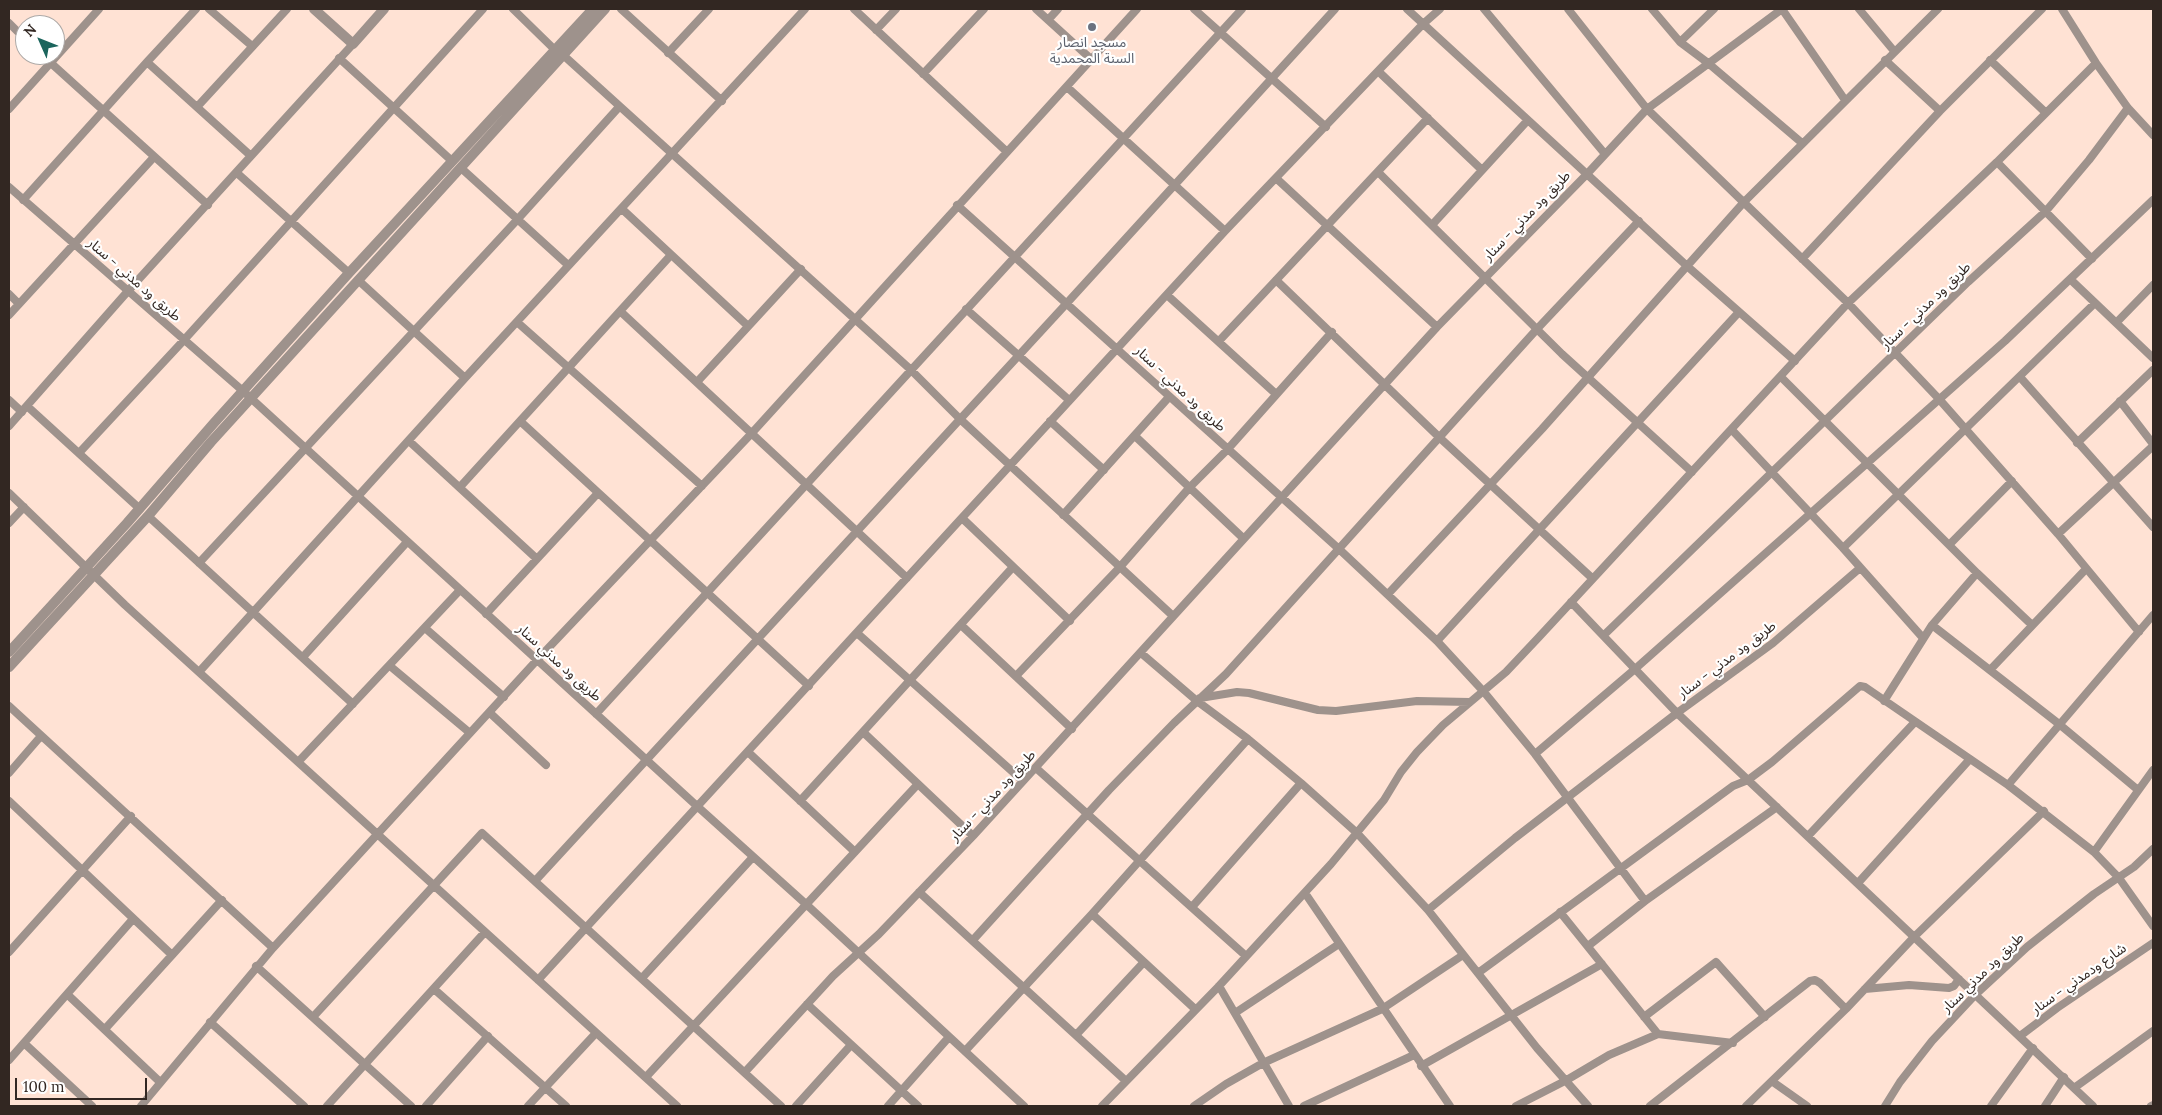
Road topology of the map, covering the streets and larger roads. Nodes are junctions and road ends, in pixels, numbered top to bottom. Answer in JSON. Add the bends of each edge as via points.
{"nodes":[{"id":1,"x":99,"y":9,"type":"edge"},
{"id":2,"x":196,"y":9,"type":"edge"},
{"id":3,"x":209,"y":9,"type":"edge"},
{"id":4,"x":287,"y":9,"type":"edge"},
{"id":5,"x":314,"y":9,"type":"edge"},
{"id":6,"x":384,"y":9,"type":"edge"},
{"id":7,"x":483,"y":9,"type":"edge"},
{"id":8,"x":513,"y":9,"type":"edge"},
{"id":9,"x":593,"y":9,"type":"edge"},
{"id":10,"x":605,"y":9,"type":"edge"},
{"id":11,"x":621,"y":9,"type":"edge"},
{"id":12,"x":709,"y":9,"type":"edge"},
{"id":13,"x":805,"y":9,"type":"edge"},
{"id":14,"x":854,"y":9,"type":"edge"},
{"id":15,"x":896,"y":9,"type":"edge"},
{"id":16,"x":984,"y":9,"type":"edge"},
{"id":17,"x":1036,"y":9,"type":"edge"},
{"id":18,"x":1058,"y":9,"type":"edge"},
{"id":19,"x":1137,"y":9,"type":"edge"},
{"id":20,"x":1194,"y":9,"type":"edge"},
{"id":21,"x":1242,"y":9,"type":"edge"},
{"id":22,"x":1335,"y":9,"type":"edge"},
{"id":23,"x":1407,"y":9,"type":"edge"},
{"id":24,"x":1440,"y":9,"type":"edge"},
{"id":25,"x":1484,"y":9,"type":"edge"},
{"id":26,"x":1568,"y":9,"type":"edge"},
{"id":27,"x":1653,"y":9,"type":"edge"},
{"id":28,"x":1714,"y":9,"type":"edge"},
{"id":29,"x":1782,"y":9,"type":"edge"},
{"id":30,"x":1859,"y":9,"type":"edge"},
{"id":31,"x":1938,"y":9,"type":"edge"},
{"id":32,"x":2042,"y":9,"type":"edge"},
{"id":33,"x":2062,"y":9,"type":"edge"},
{"id":34,"x":1048,"y":20,"type":"junction"},
{"id":35,"x":1423,"y":24,"type":"junction"},
{"id":36,"x":876,"y":30,"type":"junction"},
{"id":37,"x":1221,"y":31,"type":"junction"},
{"id":38,"x":1680,"y":42,"type":"junction"},
{"id":39,"x":352,"y":44,"type":"junction"},
{"id":40,"x":65,"y":46,"type":"edge"},
{"id":41,"x":252,"y":46,"type":"junction"},
{"id":42,"x":1894,"y":51,"type":"junction"},
{"id":43,"x":558,"y":52,"type":"junction"},
{"id":44,"x":668,"y":53,"type":"junction"},
{"id":45,"x":339,"y":58,"type":"junction"},
{"id":46,"x":1091,"y":60,"type":"junction"},
{"id":47,"x":1885,"y":60,"type":"junction"},
{"id":48,"x":1990,"y":60,"type":"junction"},
{"id":49,"x":146,"y":62,"type":"junction"},
{"id":50,"x":1708,"y":63,"type":"junction"},
{"id":51,"x":2096,"y":63,"type":"junction"},
{"id":52,"x":47,"y":65,"type":"edge"},
{"id":53,"x":53,"y":65,"type":"edge"},
{"id":54,"x":1378,"y":71,"type":"junction"},
{"id":55,"x":923,"y":74,"type":"junction"},
{"id":56,"x":1272,"y":78,"type":"junction"},
{"id":57,"x":1067,"y":87,"type":"junction"},
{"id":58,"x":1845,"y":100,"type":"junction"},
{"id":59,"x":722,"y":101,"type":"junction"},
{"id":60,"x":619,"y":106,"type":"junction"},
{"id":61,"x":197,"y":107,"type":"junction"},
{"id":62,"x":395,"y":108,"type":"junction"},
{"id":63,"x":1647,"y":108,"type":"junction"},
{"id":64,"x":2128,"y":108,"type":"junction"},
{"id":65,"x":9,"y":109,"type":"edge"},
{"id":66,"x":102,"y":111,"type":"junction"},
{"id":67,"x":1940,"y":111,"type":"junction"},
{"id":68,"x":2045,"y":112,"type":"junction"},
{"id":69,"x":1428,"y":118,"type":"junction"},
{"id":70,"x":1528,"y":120,"type":"junction"},
{"id":71,"x":1326,"y":127,"type":"junction"},
{"id":72,"x":2153,"y":134,"type":"edge"},
{"id":73,"x":1122,"y":137,"type":"junction"},
{"id":74,"x":1802,"y":143,"type":"junction"},
{"id":75,"x":1006,"y":152,"type":"junction"},
{"id":76,"x":1605,"y":154,"type":"junction"},
{"id":77,"x":672,"y":155,"type":"junction"},
{"id":78,"x":251,"y":156,"type":"junction"},
{"id":79,"x":154,"y":157,"type":"junction"},
{"id":80,"x":1997,"y":162,"type":"junction"},
{"id":81,"x":457,"y":165,"type":"junction"},
{"id":82,"x":1482,"y":170,"type":"junction"},
{"id":83,"x":1378,"y":172,"type":"junction"},
{"id":84,"x":236,"y":173,"type":"junction"},
{"id":85,"x":1587,"y":174,"type":"junction"},
{"id":86,"x":1277,"y":179,"type":"junction"},
{"id":87,"x":1174,"y":185,"type":"junction"},
{"id":88,"x":9,"y":187,"type":"edge"},
{"id":89,"x":24,"y":200,"type":"junction"},
{"id":90,"x":2153,"y":200,"type":"edge"},
{"id":91,"x":1744,"y":202,"type":"junction"},
{"id":92,"x":208,"y":205,"type":"junction"},
{"id":93,"x":957,"y":205,"type":"junction"},
{"id":94,"x":622,"y":209,"type":"junction"},
{"id":95,"x":2046,"y":210,"type":"junction"},
{"id":96,"x":517,"y":220,"type":"junction"},
{"id":97,"x":291,"y":221,"type":"junction"},
{"id":98,"x":1639,"y":221,"type":"junction"},
{"id":99,"x":1432,"y":225,"type":"junction"},
{"id":100,"x":1327,"y":226,"type":"junction"},
{"id":101,"x":1225,"y":231,"type":"junction"},
{"id":102,"x":74,"y":244,"type":"junction"},
{"id":103,"x":671,"y":255,"type":"junction"},
{"id":104,"x":1014,"y":258,"type":"junction"},
{"id":105,"x":1802,"y":259,"type":"junction"},
{"id":106,"x":2092,"y":259,"type":"junction"},
{"id":107,"x":568,"y":266,"type":"junction"},
{"id":108,"x":1687,"y":266,"type":"junction"},
{"id":109,"x":801,"y":269,"type":"junction"},
{"id":110,"x":349,"y":273,"type":"junction"},
{"id":111,"x":1486,"y":277,"type":"junction"},
{"id":112,"x":2070,"y":279,"type":"junction"},
{"id":113,"x":358,"y":280,"type":"junction"},
{"id":114,"x":1276,"y":280,"type":"junction"},
{"id":115,"x":2153,"y":285,"type":"edge"},
{"id":116,"x":128,"y":291,"type":"junction"},
{"id":117,"x":9,"y":294,"type":"edge"},
{"id":118,"x":1167,"y":295,"type":"junction"},
{"id":119,"x":1067,"y":303,"type":"junction"},
{"id":120,"x":1848,"y":303,"type":"junction"},
{"id":121,"x":2095,"y":303,"type":"junction"},
{"id":122,"x":19,"y":304,"type":"junction"},
{"id":123,"x":966,"y":309,"type":"junction"},
{"id":124,"x":620,"y":311,"type":"junction"},
{"id":125,"x":1739,"y":312,"type":"junction"},
{"id":126,"x":9,"y":315,"type":"edge"},
{"id":127,"x":855,"y":319,"type":"junction"},
{"id":128,"x":517,"y":322,"type":"junction"},
{"id":129,"x":2117,"y":322,"type":"junction"},
{"id":130,"x":748,"y":326,"type":"junction"},
{"id":131,"x":1437,"y":327,"type":"junction"},
{"id":132,"x":1537,"y":329,"type":"junction"},
{"id":133,"x":413,"y":331,"type":"junction"},
{"id":134,"x":1332,"y":332,"type":"junction"},
{"id":135,"x":184,"y":340,"type":"junction"},
{"id":136,"x":1219,"y":341,"type":"junction"},
{"id":137,"x":1118,"y":348,"type":"junction"},
{"id":138,"x":1896,"y":353,"type":"junction"},
{"id":139,"x":1018,"y":356,"type":"junction"},
{"id":140,"x":2153,"y":358,"type":"edge"},
{"id":141,"x":1795,"y":361,"type":"junction"},
{"id":142,"x":568,"y":367,"type":"junction"},
{"id":143,"x":910,"y":369,"type":"junction"},
{"id":144,"x":2153,"y":370,"type":"edge"},
{"id":145,"x":1781,"y":377,"type":"junction"},
{"id":146,"x":465,"y":378,"type":"junction"},
{"id":147,"x":1588,"y":378,"type":"junction"},
{"id":148,"x":2020,"y":378,"type":"junction"},
{"id":149,"x":697,"y":382,"type":"junction"},
{"id":150,"x":1386,"y":384,"type":"junction"},
{"id":151,"x":247,"y":394,"type":"junction"},
{"id":152,"x":1276,"y":394,"type":"junction"},
{"id":153,"x":1169,"y":397,"type":"junction"},
{"id":154,"x":1939,"y":399,"type":"junction"},
{"id":155,"x":9,"y":400,"type":"edge"},
{"id":156,"x":1069,"y":400,"type":"junction"},
{"id":157,"x":2120,"y":401,"type":"junction"},
{"id":158,"x":24,"y":409,"type":"junction"},
{"id":159,"x":960,"y":420,"type":"junction"},
{"id":160,"x":520,"y":421,"type":"junction"},
{"id":161,"x":1050,"y":421,"type":"junction"},
{"id":162,"x":1636,"y":421,"type":"junction"},
{"id":163,"x":1825,"y":421,"type":"junction"},
{"id":164,"x":9,"y":426,"type":"edge"},
{"id":165,"x":1732,"y":430,"type":"junction"},
{"id":166,"x":1966,"y":430,"type":"junction"},
{"id":167,"x":750,"y":434,"type":"junction"},
{"id":168,"x":1135,"y":436,"type":"junction"},
{"id":169,"x":1440,"y":438,"type":"junction"},
{"id":170,"x":409,"y":441,"type":"junction"},
{"id":171,"x":2077,"y":443,"type":"junction"},
{"id":172,"x":2153,"y":445,"type":"edge"},
{"id":173,"x":304,"y":449,"type":"junction"},
{"id":174,"x":1227,"y":450,"type":"junction"},
{"id":175,"x":79,"y":453,"type":"junction"},
{"id":176,"x":1866,"y":464,"type":"junction"},
{"id":177,"x":1010,"y":465,"type":"junction"},
{"id":178,"x":1104,"y":470,"type":"junction"},
{"id":179,"x":1692,"y":472,"type":"junction"},
{"id":180,"x":1772,"y":473,"type":"junction"},
{"id":181,"x":2012,"y":481,"type":"junction"},
{"id":182,"x":2115,"y":482,"type":"junction"},
{"id":183,"x":805,"y":484,"type":"junction"},
{"id":184,"x":1491,"y":484,"type":"junction"},
{"id":185,"x":702,"y":486,"type":"junction"},
{"id":186,"x":460,"y":487,"type":"junction"},
{"id":187,"x":1190,"y":487,"type":"junction"},
{"id":188,"x":9,"y":493,"type":"edge"},
{"id":189,"x":598,"y":493,"type":"junction"},
{"id":190,"x":1898,"y":495,"type":"junction"},
{"id":191,"x":1280,"y":497,"type":"junction"},
{"id":192,"x":358,"y":498,"type":"junction"},
{"id":193,"x":24,"y":507,"type":"junction"},
{"id":194,"x":144,"y":512,"type":"junction"},
{"id":195,"x":1810,"y":513,"type":"junction"},
{"id":196,"x":1063,"y":515,"type":"junction"},
{"id":197,"x":962,"y":518,"type":"junction"},
{"id":198,"x":9,"y":523,"type":"edge"},
{"id":199,"x":2153,"y":527,"type":"edge"},
{"id":200,"x":1538,"y":529,"type":"junction"},
{"id":201,"x":857,"y":531,"type":"junction"},
{"id":202,"x":2058,"y":534,"type":"junction"},
{"id":203,"x":1244,"y":538,"type":"junction"},
{"id":204,"x":651,"y":541,"type":"junction"},
{"id":205,"x":408,"y":542,"type":"junction"},
{"id":206,"x":1950,"y":545,"type":"junction"},
{"id":207,"x":1843,"y":548,"type":"junction"},
{"id":208,"x":1339,"y":549,"type":"junction"},
{"id":209,"x":536,"y":559,"type":"junction"},
{"id":210,"x":199,"y":563,"type":"junction"},
{"id":211,"x":1013,"y":567,"type":"junction"},
{"id":212,"x":1120,"y":567,"type":"junction"},
{"id":213,"x":1860,"y":568,"type":"junction"},
{"id":214,"x":2086,"y":569,"type":"junction"},
{"id":215,"x":91,"y":570,"type":"junction"},
{"id":216,"x":1977,"y":573,"type":"junction"},
{"id":217,"x":907,"y":578,"type":"junction"},
{"id":218,"x":1592,"y":578,"type":"junction"},
{"id":219,"x":460,"y":590,"type":"junction"},
{"id":220,"x":706,"y":592,"type":"junction"},
{"id":221,"x":1388,"y":594,"type":"junction"},
{"id":222,"x":1571,"y":602,"type":"junction"},
{"id":223,"x":253,"y":612,"type":"junction"},
{"id":224,"x":486,"y":614,"type":"junction"},
{"id":225,"x":2153,"y":615,"type":"edge"},
{"id":226,"x":1173,"y":616,"type":"junction"},
{"id":227,"x":1070,"y":621,"type":"junction"},
{"id":228,"x":2150,"y":623,"type":"edge"},
{"id":229,"x":1932,"y":624,"type":"junction"},
{"id":230,"x":961,"y":625,"type":"junction"},
{"id":231,"x":2032,"y":625,"type":"junction"},
{"id":232,"x":425,"y":628,"type":"junction"},
{"id":233,"x":2139,"y":632,"type":"junction"},
{"id":234,"x":858,"y":633,"type":"junction"},
{"id":235,"x":1604,"y":636,"type":"junction"},
{"id":236,"x":758,"y":638,"type":"junction"},
{"id":237,"x":1923,"y":638,"type":"junction"},
{"id":238,"x":1437,"y":641,"type":"junction"},
{"id":239,"x":9,"y":652,"type":"edge"},
{"id":240,"x":1141,"y":653,"type":"junction"},
{"id":241,"x":303,"y":657,"type":"junction"},
{"id":242,"x":537,"y":660,"type":"junction"},
{"id":243,"x":390,"y":666,"type":"junction"},
{"id":244,"x":9,"y":667,"type":"edge"},
{"id":245,"x":1635,"y":669,"type":"junction"},
{"id":246,"x":1990,"y":670,"type":"junction"},
{"id":247,"x":200,"y":672,"type":"junction"},
{"id":248,"x":1016,"y":676,"type":"junction"},
{"id":249,"x":909,"y":680,"type":"junction"},
{"id":250,"x":808,"y":686,"type":"junction"},
{"id":251,"x":1484,"y":692,"type":"junction"},
{"id":252,"x":504,"y":697,"type":"junction"},
{"id":253,"x":1198,"y":699,"type":"junction"},
{"id":254,"x":1884,"y":701,"type":"junction"},
{"id":255,"x":1470,"y":702,"type":"junction"},
{"id":256,"x":353,"y":704,"type":"junction"},
{"id":257,"x":9,"y":706,"type":"edge"},
{"id":258,"x":490,"y":713,"type":"junction"},
{"id":259,"x":1677,"y":713,"type":"junction"},
{"id":260,"x":596,"y":714,"type":"junction"},
{"id":261,"x":1914,"y":722,"type":"junction"},
{"id":262,"x":2059,"y":724,"type":"junction"},
{"id":263,"x":1072,"y":729,"type":"junction"},
{"id":264,"x":863,"y":732,"type":"junction"},
{"id":265,"x":470,"y":733,"type":"junction"},
{"id":266,"x":41,"y":736,"type":"junction"},
{"id":267,"x":1248,"y":739,"type":"junction"},
{"id":268,"x":748,"y":752,"type":"junction"},
{"id":269,"x":1535,"y":754,"type":"junction"},
{"id":270,"x":1970,"y":759,"type":"junction"},
{"id":271,"x":646,"y":760,"type":"junction"},
{"id":272,"x":299,"y":761,"type":"junction"},
{"id":273,"x":546,"y":765,"type":"dead end"},
{"id":274,"x":1036,"y":768,"type":"junction"},
{"id":275,"x":2153,"y":770,"type":"edge"},
{"id":276,"x":9,"y":773,"type":"edge"},
{"id":277,"x":1748,"y":780,"type":"junction"},
{"id":278,"x":1023,"y":781,"type":"junction"},
{"id":279,"x":1301,"y":783,"type":"junction"},
{"id":280,"x":918,"y":784,"type":"junction"},
{"id":281,"x":2008,"y":785,"type":"junction"},
{"id":282,"x":2138,"y":790,"type":"junction"},
{"id":283,"x":1568,"y":797,"type":"junction"},
{"id":284,"x":9,"y":801,"type":"edge"},
{"id":285,"x":800,"y":801,"type":"junction"},
{"id":286,"x":698,"y":807,"type":"junction"},
{"id":287,"x":1777,"y":807,"type":"junction"},
{"id":288,"x":2044,"y":812,"type":"junction"},
{"id":289,"x":1087,"y":814,"type":"junction"},
{"id":290,"x":131,"y":816,"type":"junction"},
{"id":291,"x":1357,"y":833,"type":"junction"},
{"id":292,"x":377,"y":834,"type":"junction"},
{"id":293,"x":973,"y":836,"type":"junction"},
{"id":294,"x":1808,"y":836,"type":"junction"},
{"id":295,"x":2153,"y":849,"type":"edge"},
{"id":296,"x":855,"y":852,"type":"junction"},
{"id":297,"x":2094,"y":852,"type":"junction"},
{"id":298,"x":753,"y":857,"type":"junction"},
{"id":299,"x":1140,"y":860,"type":"junction"},
{"id":300,"x":1620,"y":868,"type":"junction"},
{"id":301,"x":84,"y":870,"type":"junction"},
{"id":302,"x":2119,"y":878,"type":"junction"},
{"id":303,"x":535,"y":880,"type":"junction"},
{"id":304,"x":1858,"y":883,"type":"junction"},
{"id":305,"x":435,"y":885,"type":"junction"},
{"id":306,"x":919,"y":892,"type":"junction"},
{"id":307,"x":1305,"y":893,"type":"junction"},
{"id":308,"x":222,"y":900,"type":"junction"},
{"id":309,"x":1645,"y":901,"type":"junction"},
{"id":310,"x":807,"y":905,"type":"junction"},
{"id":311,"x":1192,"y":907,"type":"junction"},
{"id":312,"x":1428,"y":910,"type":"junction"},
{"id":313,"x":1560,"y":912,"type":"junction"},
{"id":314,"x":1092,"y":914,"type":"junction"},
{"id":315,"x":133,"y":919,"type":"junction"},
{"id":316,"x":2153,"y":926,"type":"edge"},
{"id":317,"x":587,"y":928,"type":"junction"},
{"id":318,"x":485,"y":932,"type":"junction"},
{"id":319,"x":1915,"y":936,"type":"junction"},
{"id":320,"x":973,"y":940,"type":"junction"},
{"id":321,"x":2153,"y":943,"type":"edge"},
{"id":322,"x":1339,"y":944,"type":"junction"},
{"id":323,"x":1588,"y":946,"type":"junction"},
{"id":324,"x":273,"y":948,"type":"junction"},
{"id":325,"x":9,"y":952,"type":"edge"},
{"id":326,"x":859,"y":953,"type":"junction"},
{"id":327,"x":172,"y":954,"type":"junction"},
{"id":328,"x":1463,"y":955,"type":"junction"},
{"id":329,"x":1246,"y":956,"type":"junction"},
{"id":330,"x":1144,"y":962,"type":"junction"},
{"id":331,"x":1602,"y":964,"type":"junction"},
{"id":332,"x":256,"y":966,"type":"junction"},
{"id":333,"x":1478,"y":973,"type":"junction"},
{"id":334,"x":642,"y":978,"type":"junction"},
{"id":335,"x":1959,"y":979,"type":"junction"},
{"id":336,"x":538,"y":980,"type":"junction"},
{"id":337,"x":1219,"y":986,"type":"junction"},
{"id":338,"x":1024,"y":988,"type":"junction"},
{"id":339,"x":434,"y":989,"type":"junction"},
{"id":340,"x":1865,"y":989,"type":"junction"},
{"id":341,"x":68,"y":994,"type":"junction"},
{"id":342,"x":1975,"y":994,"type":"junction"},
{"id":343,"x":807,"y":1004,"type":"junction"},
{"id":344,"x":1195,"y":1009,"type":"junction"},
{"id":345,"x":1382,"y":1009,"type":"junction"},
{"id":346,"x":1846,"y":1009,"type":"junction"},
{"id":347,"x":1235,"y":1012,"type":"junction"},
{"id":348,"x":1511,"y":1016,"type":"junction"},
{"id":349,"x":312,"y":1017,"type":"junction"},
{"id":350,"x":1644,"y":1017,"type":"junction"},
{"id":351,"x":1765,"y":1017,"type":"junction"},
{"id":352,"x":210,"y":1022,"type":"junction"},
{"id":353,"x":694,"y":1026,"type":"junction"},
{"id":354,"x":104,"y":1029,"type":"junction"},
{"id":355,"x":2153,"y":1031,"type":"edge"},
{"id":356,"x":596,"y":1033,"type":"junction"},
{"id":357,"x":1658,"y":1034,"type":"junction"},
{"id":358,"x":1076,"y":1035,"type":"junction"},
{"id":359,"x":488,"y":1036,"type":"junction"},
{"id":360,"x":2020,"y":1036,"type":"junction"},
{"id":361,"x":949,"y":1037,"type":"junction"},
{"id":362,"x":24,"y":1043,"type":"junction"},
{"id":363,"x":1733,"y":1043,"type":"junction"},
{"id":364,"x":851,"y":1045,"type":"junction"},
{"id":365,"x":2033,"y":1048,"type":"junction"},
{"id":366,"x":965,"y":1051,"type":"junction"},
{"id":367,"x":1414,"y":1055,"type":"junction"},
{"id":368,"x":9,"y":1060,"type":"edge"},
{"id":369,"x":1263,"y":1063,"type":"junction"},
{"id":370,"x":365,"y":1065,"type":"junction"},
{"id":371,"x":1422,"y":1066,"type":"junction"},
{"id":372,"x":745,"y":1072,"type":"junction"},
{"id":373,"x":646,"y":1077,"type":"junction"},
{"id":374,"x":2064,"y":1077,"type":"junction"},
{"id":375,"x":1126,"y":1081,"type":"junction"},
{"id":376,"x":1566,"y":1081,"type":"junction"},
{"id":377,"x":160,"y":1082,"type":"junction"},
{"id":378,"x":1772,"y":1082,"type":"junction"},
{"id":379,"x":546,"y":1088,"type":"junction"},
{"id":380,"x":2074,"y":1088,"type":"junction"},
{"id":381,"x":902,"y":1091,"type":"junction"},
{"id":382,"x":92,"y":1106,"type":"edge"},
{"id":383,"x":141,"y":1106,"type":"edge"},
{"id":384,"x":304,"y":1106,"type":"edge"},
{"id":385,"x":327,"y":1106,"type":"edge"},
{"id":386,"x":411,"y":1106,"type":"edge"},
{"id":387,"x":426,"y":1106,"type":"edge"},
{"id":388,"x":528,"y":1106,"type":"edge"},
{"id":389,"x":566,"y":1106,"type":"edge"},
{"id":390,"x":677,"y":1106,"type":"edge"},
{"id":391,"x":781,"y":1106,"type":"edge"},
{"id":392,"x":796,"y":1106,"type":"edge"},
{"id":393,"x":888,"y":1106,"type":"edge"},
{"id":394,"x":918,"y":1106,"type":"edge"},
{"id":395,"x":1024,"y":1106,"type":"edge"},
{"id":396,"x":1102,"y":1106,"type":"edge"},
{"id":397,"x":1194,"y":1106,"type":"edge"},
{"id":398,"x":1289,"y":1106,"type":"edge"},
{"id":399,"x":1304,"y":1106,"type":"edge"},
{"id":400,"x":1450,"y":1106,"type":"edge"},
{"id":401,"x":1516,"y":1106,"type":"edge"},
{"id":402,"x":1588,"y":1106,"type":"edge"},
{"id":403,"x":1650,"y":1106,"type":"edge"},
{"id":404,"x":1746,"y":1106,"type":"edge"},
{"id":405,"x":1807,"y":1106,"type":"edge"},
{"id":406,"x":1885,"y":1106,"type":"edge"},
{"id":407,"x":1991,"y":1106,"type":"edge"},
{"id":408,"x":2045,"y":1106,"type":"edge"},
{"id":409,"x":2093,"y":1106,"type":"edge"}],
"edges":[{"from":1,"to":40,"type":"street"},
{"from":2,"to":49,"type":"street"},
{"from":3,"to":41,"type":"street"},
{"from":4,"to":41,"type":"street"},
{"from":5,"to":39,"type":"street"},
{"from":6,"to":39,"type":"street"},
{"from":7,"to":62,"type":"street"},
{"from":8,"to":43,"type":"street"},
{"from":9,"to":43,"type":"street"},
{"from":10,"to":43,"type":"street"},
{"from":11,"to":44,"type":"street"},
{"from":12,"to":44,"type":"street"},
{"from":13,"to":59,"type":"street"},
{"from":14,"to":36,"type":"street"},
{"from":15,"to":36,"type":"street"},
{"from":16,"to":55,"type":"street"},
{"from":17,"to":34,"type":"street"},
{"from":18,"to":34,"type":"street"},
{"from":19,"to":46,"type":"street"},
{"from":20,"to":37,"type":"street"},
{"from":21,"to":37,"type":"street"},
{"from":22,"to":56,"type":"street"},
{"from":23,"to":35,"type":"street","name":"طريق ود مدني - سنار"},
{"from":24,"to":35,"type":"street","name":"طريق ود مدني - سنار"},
{"from":25,"to":76,"type":"street"},
{"from":26,"to":63,"type":"street"},
{"from":27,"to":38,"type":"street"},
{"from":28,"to":38,"type":"street"},
{"from":29,"to":50,"type":"street","name":"طريق ود مدني - سنار"},
{"from":29,"to":58,"type":"street","name":"طريق ود مدني - سنار"},
{"from":30,"to":42,"type":"street"},
{"from":31,"to":42,"type":"street"},
{"from":32,"to":48,"type":"street"},
{"from":33,"to":51,"type":"street"},
{"from":34,"to":46,"type":"street"},
{"from":35,"to":54,"type":"street","name":"طريق ود مدني - سنار"},
{"from":35,"to":70,"type":"street","name":"طريق ود مدني - سنار"},
{"from":36,"to":55,"type":"street"},
{"from":37,"to":56,"type":"street"},
{"from":37,"to":73,"type":"street"},
{"from":38,"to":50,"type":"street"},
{"from":39,"to":45,"type":"street"},
{"from":41,"to":61,"type":"street"},
{"from":42,"to":47,"type":"street"},
{"from":43,"to":60,"type":"street"},
{"from":43,"to":81,"type":"street"},
{"from":44,"to":59,"type":"street"},
{"from":45,"to":62,"type":"street"},
{"from":45,"to":78,"type":"street"},
{"from":46,"to":57,"type":"street"},
{"from":47,"to":58,"type":"street"},
{"from":47,"to":67,"type":"street"},
{"from":48,"to":67,"type":"street"},
{"from":48,"to":68,"type":"street"},
{"from":49,"to":61,"type":"street"},
{"from":49,"to":66,"type":"street"},
{"from":50,"to":63,"type":"street","name":"طريق ود مدني - سنار"},
{"from":50,"to":74,"type":"street"},
{"from":51,"to":64,"type":"street"},
{"from":51,"to":68,"type":"street"},
{"from":52,"to":65,"type":"street"},
{"from":53,"to":66,"type":"street"},
{"from":54,"to":69,"type":"street"},
{"from":54,"to":71,"type":"street","name":"طريق ود مدني - سنار"},
{"from":55,"to":75,"type":"street"},
{"from":56,"to":71,"type":"street"},
{"from":56,"to":87,"type":"street"},
{"from":57,"to":73,"type":"street"},
{"from":57,"to":75,"type":"street"},
{"from":58,"to":74,"type":"street"},
{"from":59,"to":77,"type":"street"},
{"from":60,"to":77,"type":"street"},
{"from":60,"to":96,"type":"street"},
{"from":61,"to":78,"type":"street"},
{"from":62,"to":81,"type":"street"},
{"from":62,"to":97,"type":"street"},
{"from":63,"to":76,"type":"street","name":"طريق ود مدني - سنار"},
{"from":63,"to":91,"type":"street"},
{"from":64,"to":72,"type":"street"},
{"from":64,"to":95,"type":"street","name":"طريق ود مدني - سنار"},
{"from":66,"to":79,"type":"street"},
{"from":66,"to":89,"type":"street"},
{"from":67,"to":105,"type":"street"},
{"from":68,"to":80,"type":"street"},
{"from":69,"to":82,"type":"street"},
{"from":69,"to":83,"type":"street"},
{"from":70,"to":82,"type":"street"},
{"from":70,"to":85,"type":"street","name":"طريق ود مدني - سنار"},
{"from":71,"to":86,"type":"street","name":"طريق ود مدني - سنار"},
{"from":73,"to":87,"type":"street"},
{"from":73,"to":104,"type":"street"},
{"from":74,"to":91,"type":"street"},
{"from":75,"to":93,"type":"street"},
{"from":76,"to":85,"type":"street","name":"طريق ود مدني - سنار"},
{"from":77,"to":94,"type":"street"},
{"from":77,"to":109,"type":"street"},
{"from":78,"to":84,"type":"street"},
{"from":79,"to":92,"type":"street"},
{"from":79,"to":102,"type":"street"},
{"from":80,"to":95,"type":"street"},
{"from":80,"to":120,"type":"street"},
{"from":81,"to":96,"type":"street"},
{"from":81,"to":110,"type":"street"},
{"from":81,"to":113,"type":"street"},
{"from":82,"to":99,"type":"street"},
{"from":83,"to":99,"type":"street","name":"طريق ود مدني - سنار"},
{"from":83,"to":100,"type":"street"},
{"from":84,"to":92,"type":"street"},
{"from":84,"to":97,"type":"street"},
{"from":85,"to":98,"type":"street","name":"طريق ود مدني - سنار"},
{"from":85,"to":111,"type":"street","name":"طريق ود مدني - سنار"},
{"from":86,"to":100,"type":"street"},
{"from":86,"to":101,"type":"street","name":"طريق ود مدني - سنار"},
{"from":87,"to":101,"type":"street"},
{"from":87,"to":119,"type":"street"},
{"from":88,"to":89,"type":"street","name":"طريق ود مدني - سنار"},
{"from":89,"to":102,"type":"street","name":"طريق ود مدني - سنار"},
{"from":90,"to":106,"type":"street"},
{"from":91,"to":105,"type":"street"},
{"from":91,"to":108,"type":"street"},
{"from":92,"to":116,"type":"street"},
{"from":93,"to":104,"type":"street"},
{"from":93,"to":127,"type":"street"},
{"from":94,"to":103,"type":"street"},
{"from":94,"to":107,"type":"street"},
{"from":95,"to":106,"type":"street"},
{"from":95,"to":138,"type":"street","name":"طريق ود مدني - سنار"},
{"from":96,"to":107,"type":"street"},
{"from":96,"to":133,"type":"street"},
{"from":97,"to":110,"type":"street"},
{"from":97,"to":135,"type":"street"},
{"from":98,"to":108,"type":"street","name":"طريق ود مدني - سنار"},
{"from":98,"to":132,"type":"street"},
{"from":99,"to":111,"type":"street","name":"طريق ود مدني - سنار"},
{"from":100,"to":114,"type":"street"},
{"from":100,"to":131,"type":"street"},
{"from":101,"to":118,"type":"street","name":"طريق ود مدني - سنار"},
{"from":102,"to":116,"type":"street","name":"طريق ود مدني - سنار"},
{"from":102,"to":122,"type":"street"},
{"from":103,"to":124,"type":"street"},
{"from":103,"to":130,"type":"street"},
{"from":104,"to":119,"type":"street"},
{"from":104,"to":123,"type":"street"},
{"from":105,"to":120,"type":"street"},
{"from":106,"to":112,"type":"street"},
{"from":107,"to":128,"type":"street"},
{"from":108,"to":125,"type":"street","name":"طريق ود مدني - سنار"},
{"from":108,"to":147,"type":"street"},
{"from":109,"to":127,"type":"street"},
{"from":109,"to":130,"type":"street"},
{"from":110,"to":151,"type":"street"},
{"from":111,"to":131,"type":"street","name":"طريق ود مدني - سنار"},
{"from":111,"to":132,"type":"street","name":"طريق ود مدني - سنار"},
{"from":112,"to":121,"type":"street"},
{"from":112,"to":154,"type":"street"},
{"from":113,"to":133,"type":"street"},
{"from":113,"to":151,"type":"street"},
{"from":114,"to":134,"type":"street"},
{"from":114,"to":136,"type":"street"},
{"from":115,"to":129,"type":"street"},
{"from":116,"to":135,"type":"street","name":"طريق ود مدني - سنار"},
{"from":116,"to":158,"type":"street"},
{"from":117,"to":122,"type":"street"},
{"from":118,"to":136,"type":"street"},
{"from":118,"to":137,"type":"street","name":"طريق ود مدني - سنار"},
{"from":119,"to":137,"type":"street"},
{"from":119,"to":139,"type":"street"},
{"from":120,"to":138,"type":"street"},
{"from":120,"to":141,"type":"street"},
{"from":121,"to":129,"type":"street"},
{"from":121,"to":148,"type":"street"},
{"from":122,"to":126,"type":"street"},
{"from":123,"to":139,"type":"street"},
{"from":123,"to":143,"type":"street"},
{"from":124,"to":142,"type":"street"},
{"from":124,"to":149,"type":"street"},
{"from":125,"to":141,"type":"street","name":"طريق ود مدني - سنار"},
{"from":125,"to":162,"type":"street"},
{"from":127,"to":143,"type":"street"},
{"from":127,"to":167,"type":"street"},
{"from":128,"to":142,"type":"street"},
{"from":128,"to":146,"type":"street"},
{"from":129,"to":140,"type":"street"},
{"from":130,"to":149,"type":"street"},
{"from":131,"to":150,"type":"street","name":"طريق ود مدني - سنار"},
{"from":132,"to":147,"type":"street","name":"طريق ود مدني - سنار"},
{"from":132,"to":169,"type":"street"},
{"from":133,"to":146,"type":"street"},
{"from":133,"to":173,"type":"street"},
{"from":134,"to":150,"type":"street"},
{"from":134,"to":152,"type":"street"},
{"from":135,"to":151,"type":"street","name":"طريق ود مدني - سنار"},
{"from":135,"to":175,"type":"street"},
{"from":136,"to":152,"type":"street"},
{"from":137,"to":153,"type":"street","name":"طريق ود مدني - سنار"},
{"from":137,"to":156,"type":"street"},
{"from":138,"to":154,"type":"street"},
{"from":138,"to":163,"type":"street","name":"طريق ود مدني - سنار"},
{"from":139,"to":156,"type":"street"},
{"from":139,"to":159,"type":"street"},
{"from":141,"to":145,"type":"street"},
{"from":142,"to":160,"type":"street"},
{"from":142,"to":185,"type":"street"},
{"from":143,"to":159,"type":"street"},
{"from":143,"to":183,"type":"street"},
{"from":144,"to":157,"type":"street"},
{"from":145,"to":163,"type":"street"},
{"from":145,"to":165,"type":"street"},
{"from":146,"to":170,"type":"street"},
{"from":147,"to":162,"type":"street","name":"طريق ود مدني - سنار"},
{"from":147,"to":184,"type":"street"},
{"from":148,"to":166,"type":"street"},
{"from":148,"to":171,"type":"street"},
{"from":149,"to":167,"type":"street"},
{"from":150,"to":169,"type":"street"},
{"from":150,"to":191,"type":"street","name":"طريق ود مدني - سنار"},
{"from":151,"to":173,"type":"street","name":"طريق ود مدني سنار"},
{"from":151,"to":194,"type":"street"},
{"from":152,"to":174,"type":"street"},
{"from":153,"to":168,"type":"street"},
{"from":153,"to":174,"type":"street","name":"طريق ود مدني - سنار"},
{"from":154,"to":166,"type":"street"},
{"from":154,"to":176,"type":"street"},
{"from":155,"to":158,"type":"street"},
{"from":156,"to":161,"type":"street"},
{"from":157,"to":171,"type":"street"},
{"from":157,"to":172,"type":"street"},
{"from":158,"to":164,"type":"street"},
{"from":158,"to":175,"type":"street"},
{"from":159,"to":177,"type":"street"},
{"from":159,"to":201,"type":"street"},
{"from":160,"to":186,"type":"street"},
{"from":160,"to":189,"type":"street"},
{"from":161,"to":177,"type":"street"},
{"from":161,"to":178,"type":"street"},
{"from":162,"to":179,"type":"street","name":"طريق ود مدني - سنار"},
{"from":162,"to":200,"type":"street"},
{"from":163,"to":176,"type":"street"},
{"from":163,"to":180,"type":"street","name":"طريق ود مدني - سنار"},
{"from":165,"to":179,"type":"street"},
{"from":165,"to":180,"type":"street"},
{"from":166,"to":181,"type":"street"},
{"from":166,"to":190,"type":"street"},
{"from":167,"to":183,"type":"street"},
{"from":167,"to":185,"type":"street"},
{"from":168,"to":178,"type":"street"},
{"from":168,"to":187,"type":"street"},
{"from":169,"to":184,"type":"street"},
{"from":169,"to":208,"type":"street"},
{"from":170,"to":186,"type":"street"},
{"from":170,"to":192,"type":"street"},
{"from":171,"to":182,"type":"street"},
{"from":172,"to":182,"type":"street"},
{"from":173,"to":192,"type":"street","name":"طريق ود مدني سنار"},
{"from":173,"to":210,"type":"street"},
{"from":174,"to":187,"type":"street"},
{"from":174,"to":191,"type":"street","name":"طريق ود مدني - سنار"},
{"from":175,"to":194,"type":"street"},
{"from":176,"to":190,"type":"street"},
{"from":176,"to":195,"type":"street"},
{"from":177,"to":196,"type":"street"},
{"from":177,"to":197,"type":"street"},
{"from":178,"to":196,"type":"street"},
{"from":179,"to":218,"type":"street"},
{"from":180,"to":195,"type":"street"},
{"from":180,"to":235,"type":"street","name":"طريق ود مدني - سنار"},
{"from":181,"to":202,"type":"street"},
{"from":181,"to":206,"type":"street"},
{"from":182,"to":199,"type":"street"},
{"from":182,"to":202,"type":"street"},
{"from":183,"to":201,"type":"street"},
{"from":183,"to":220,"type":"street"},
{"from":184,"to":200,"type":"street"},
{"from":184,"to":221,"type":"street"},
{"from":185,"to":204,"type":"street"},
{"from":186,"to":209,"type":"street"},
{"from":187,"to":203,"type":"street"},
{"from":187,"to":212,"type":"street"},
{"from":188,"to":193,"type":"street"},
{"from":189,"to":204,"type":"street"},
{"from":189,"to":209,"type":"street"},
{"from":190,"to":206,"type":"street"},
{"from":190,"to":207,"type":"street"},
{"from":191,"to":203,"type":"street","name":"طريق ود مدني - سنار"},
{"from":191,"to":208,"type":"street","name":"طريق ود مدني - سنار"},
{"from":192,"to":205,"type":"street","name":"طريق ود مدني سنار"},
{"from":192,"to":223,"type":"street"},
{"from":193,"to":198,"type":"street"},
{"from":193,"to":215,"type":"street"},
{"from":194,"to":210,"type":"street"},
{"from":194,"to":215,"type":"street"},
{"from":195,"to":207,"type":"street"},
{"from":195,"to":245,"type":"street"},
{"from":196,"to":212,"type":"street"},
{"from":197,"to":211,"type":"street"},
{"from":197,"to":217,"type":"street"},
{"from":200,"to":218,"type":"street"},
{"from":200,"to":238,"type":"street"},
{"from":201,"to":217,"type":"street"},
{"from":201,"to":236,"type":"street"},
{"from":202,"to":214,"type":"street"},
{"from":203,"to":226,"type":"street","name":"طريق ود مدني - سنار"},
{"from":204,"to":220,"type":"street"},
{"from":204,"to":242,"type":"street"},
{"from":205,"to":219,"type":"street","name":"طريق ود مدني سنار"},
{"from":205,"to":241,"type":"street"},
{"from":206,"to":216,"type":"street"},
{"from":207,"to":213,"type":"street"},
{"from":208,"to":221,"type":"street","name":"طريق ود مدني - سنار"},
{"from":208,"to":253,"type":"street","via":[[1226,674]]},
{"from":209,"to":224,"type":"street"},
{"from":210,"to":223,"type":"street"},
{"from":211,"to":227,"type":"street"},
{"from":211,"to":230,"type":"street"},
{"from":212,"to":226,"type":"street"},
{"from":212,"to":227,"type":"street"},
{"from":213,"to":237,"type":"street"},
{"from":213,"to":259,"type":"street","name":"طريق ود مدني - سنار","via":[[1772,643]]},
{"from":214,"to":231,"type":"street"},
{"from":214,"to":233,"type":"street"},
{"from":215,"to":239,"type":"street"},
{"from":215,"to":244,"type":"street"},
{"from":215,"to":247,"type":"street"},
{"from":216,"to":229,"type":"street"},
{"from":216,"to":231,"type":"street"},
{"from":217,"to":234,"type":"street"},
{"from":218,"to":222,"type":"street"},
{"from":219,"to":224,"type":"street","name":"طريق ود مدني سنار"},
{"from":219,"to":232,"type":"street"},
{"from":220,"to":236,"type":"street"},
{"from":220,"to":260,"type":"street"},
{"from":221,"to":238,"type":"street","name":"طريق ود مدني - سنار"},
{"from":222,"to":235,"type":"street","name":"طريق ود مدني - سنار"},
{"from":222,"to":251,"type":"street"},
{"from":223,"to":241,"type":"street"},
{"from":223,"to":247,"type":"street"},
{"from":224,"to":242,"type":"street","name":"طريق ود مدني سنار"},
{"from":225,"to":228,"type":"street"},
{"from":226,"to":240,"type":"street","name":"طريق ود مدني - سنار"},
{"from":227,"to":248,"type":"street"},
{"from":228,"to":233,"type":"street"},
{"from":229,"to":237,"type":"street"},
{"from":229,"to":246,"type":"street"},
{"from":230,"to":248,"type":"street"},
{"from":230,"to":249,"type":"street"},
{"from":231,"to":246,"type":"street"},
{"from":232,"to":243,"type":"street"},
{"from":232,"to":252,"type":"street"},
{"from":233,"to":262,"type":"street"},
{"from":234,"to":249,"type":"street"},
{"from":234,"to":250,"type":"street"},
{"from":235,"to":245,"type":"street","name":"طريق ود مدني - سنار"},
{"from":236,"to":250,"type":"street"},
{"from":236,"to":271,"type":"street"},
{"from":237,"to":254,"type":"street"},
{"from":238,"to":251,"type":"street","name":"طريق ود مدني - سنار"},
{"from":240,"to":253,"type":"street"},
{"from":240,"to":263,"type":"street","name":"طريق ود مدني - سنار"},
{"from":241,"to":256,"type":"street"},
{"from":242,"to":252,"type":"street"},
{"from":242,"to":260,"type":"street","name":"طريق ود مدني سنار"},
{"from":243,"to":256,"type":"street"},
{"from":243,"to":265,"type":"street"},
{"from":245,"to":259,"type":"street","name":"طريق ود مدني - سنار"},
{"from":245,"to":269,"type":"street"},
{"from":246,"to":262,"type":"street"},
{"from":247,"to":272,"type":"street"},
{"from":248,"to":263,"type":"street"},
{"from":249,"to":264,"type":"street"},
{"from":249,"to":278,"type":"street"},
{"from":250,"to":268,"type":"street"},
{"from":251,"to":255,"type":"street"},
{"from":251,"to":269,"type":"street","name":"طريق ود مدني - سنار"},
{"from":252,"to":258,"type":"street"},
{"from":253,"to":255,"type":"street","via":[[1249,693],[1318,710],[1336,711],[1417,701]]},
{"from":253,"to":267,"type":"street"},
{"from":253,"to":289,"type":"street"},
{"from":254,"to":261,"type":"street"},
{"from":254,"to":277,"type":"street","via":[[1860,686]]},
{"from":255,"to":291,"type":"street","via":[[1417,752]]},
{"from":256,"to":272,"type":"street"},
{"from":257,"to":266,"type":"street"},
{"from":258,"to":265,"type":"street"},
{"from":258,"to":273,"type":"street"},
{"from":259,"to":277,"type":"street","name":"طريق ود مدني - سنار"},
{"from":259,"to":283,"type":"street","name":"طريق ود مدني - سنار"},
{"from":260,"to":271,"type":"street","name":"طريق ود مدني سنار"},
{"from":261,"to":270,"type":"street"},
{"from":261,"to":294,"type":"street"},
{"from":262,"to":281,"type":"street"},
{"from":262,"to":282,"type":"street"},
{"from":263,"to":274,"type":"street","name":"طريق ود مدني - سنار"},
{"from":264,"to":280,"type":"street"},
{"from":264,"to":285,"type":"street"},
{"from":265,"to":292,"type":"street"},
{"from":266,"to":276,"type":"street"},
{"from":266,"to":290,"type":"street"},
{"from":267,"to":279,"type":"street"},
{"from":267,"to":299,"type":"street"},
{"from":268,"to":285,"type":"street"},
{"from":268,"to":286,"type":"street"},
{"from":269,"to":283,"type":"street","name":"طريق ود مدني - سنار"},
{"from":270,"to":281,"type":"street"},
{"from":270,"to":304,"type":"street"},
{"from":271,"to":286,"type":"street","name":"طريق ود مدني سنار"},
{"from":271,"to":303,"type":"street"},
{"from":272,"to":292,"type":"street"},
{"from":274,"to":278,"type":"street","name":"طريق ود مدني - سنار"},
{"from":274,"to":289,"type":"street"},
{"from":275,"to":282,"type":"street"},
{"from":277,"to":287,"type":"street","name":"طريق ود مدني - سنار"},
{"from":277,"to":300,"type":"street","via":[[1733,786]]},
{"from":278,"to":293,"type":"street","name":"طريق ود مدني - سنار"},
{"from":279,"to":291,"type":"street"},
{"from":279,"to":311,"type":"street"},
{"from":280,"to":293,"type":"street"},
{"from":280,"to":296,"type":"street"},
{"from":281,"to":288,"type":"street"},
{"from":282,"to":297,"type":"street"},
{"from":283,"to":300,"type":"street","name":"طريق ود مدني - سنار"},
{"from":283,"to":312,"type":"street","name":"طريق ود مدني - سنار"},
{"from":284,"to":301,"type":"street"},
{"from":285,"to":296,"type":"street"},
{"from":286,"to":298,"type":"street","name":"طريق ود مدني سنار"},
{"from":286,"to":317,"type":"street"},
{"from":287,"to":294,"type":"street","name":"طريق ود مدني - سنار"},
{"from":287,"to":309,"type":"street"},
{"from":288,"to":297,"type":"street"},
{"from":288,"to":319,"type":"street"},
{"from":289,"to":299,"type":"street"},
{"from":289,"to":320,"type":"street"},
{"from":290,"to":301,"type":"street"},
{"from":290,"to":308,"type":"street"},
{"from":291,"to":307,"type":"street"},
{"from":291,"to":312,"type":"street"},
{"from":292,"to":305,"type":"street"},
{"from":292,"to":324,"type":"street"},
{"from":293,"to":306,"type":"street","name":"طريق ود مدني - سنار"},
{"from":294,"to":304,"type":"street","name":"طريق ود مدني - سنار"},
{"from":295,"to":302,"type":"street"},
{"from":296,"to":310,"type":"street"},
{"from":297,"to":302,"type":"street"},
{"from":298,"to":310,"type":"street","name":"طريق ود مدني سنار"},
{"from":298,"to":334,"type":"street"},
{"from":299,"to":311,"type":"street"},
{"from":299,"to":314,"type":"street"},
{"from":300,"to":309,"type":"street","name":"طريق ود مدني - سنار"},
{"from":300,"to":313,"type":"street"},
{"from":301,"to":315,"type":"street"},
{"from":301,"to":325,"type":"street"},
{"from":302,"to":316,"type":"street"},
{"from":302,"to":342,"type":"street","name":"طريق ود مدني سنار","via":[[2042,935]]},
{"from":303,"to":305,"type":"street","via":[[482,833]]},
{"from":303,"to":317,"type":"street"},
{"from":304,"to":319,"type":"street","name":"طريق ود مدني - سنار"},
{"from":305,"to":318,"type":"street"},
{"from":305,"to":349,"type":"street"},
{"from":306,"to":320,"type":"street"},
{"from":306,"to":326,"type":"street","name":"طريق ود مدني - سنار"},
{"from":307,"to":322,"type":"street"},
{"from":307,"to":329,"type":"street"},
{"from":308,"to":324,"type":"street"},
{"from":308,"to":327,"type":"street"},
{"from":309,"to":323,"type":"street"},
{"from":310,"to":326,"type":"street","name":"طريق ود مدني سنار"},
{"from":310,"to":353,"type":"street"},
{"from":311,"to":329,"type":"street"},
{"from":312,"to":328,"type":"street"},
{"from":313,"to":323,"type":"street"},
{"from":313,"to":333,"type":"street"},
{"from":314,"to":330,"type":"street"},
{"from":314,"to":338,"type":"street"},
{"from":315,"to":327,"type":"street"},
{"from":315,"to":341,"type":"street"},
{"from":317,"to":334,"type":"street"},
{"from":317,"to":336,"type":"street"},
{"from":318,"to":336,"type":"street"},
{"from":318,"to":339,"type":"street"},
{"from":319,"to":335,"type":"street","name":"طريق ود مدني - سنار"},
{"from":319,"to":340,"type":"street"},
{"from":320,"to":338,"type":"street"},
{"from":321,"to":360,"type":"street","name":"شارع ودمدني - سنار"},
{"from":322,"to":345,"type":"street"},
{"from":322,"to":347,"type":"street"},
{"from":323,"to":331,"type":"street"},
{"from":324,"to":332,"type":"street"},
{"from":326,"to":343,"type":"street","name":"طريق ود مدني - سنار"},
{"from":326,"to":361,"type":"street","name":"طريق ود مدني سنار"},
{"from":327,"to":354,"type":"street"},
{"from":328,"to":333,"type":"street"},
{"from":328,"to":345,"type":"street"},
{"from":329,"to":337,"type":"street"},
{"from":330,"to":344,"type":"street"},
{"from":330,"to":358,"type":"street"},
{"from":331,"to":348,"type":"street"},
{"from":331,"to":350,"type":"street"},
{"from":332,"to":349,"type":"street"},
{"from":332,"to":352,"type":"street"},
{"from":333,"to":348,"type":"street"},
{"from":334,"to":353,"type":"street"},
{"from":335,"to":340,"type":"street","via":[[1949,988],[1909,985]]},
{"from":335,"to":342,"type":"street","name":"طريق ود مدني - سنار"},
{"from":336,"to":356,"type":"street"},
{"from":337,"to":344,"type":"street"},
{"from":337,"to":347,"type":"street"},
{"from":338,"to":358,"type":"street"},
{"from":338,"to":366,"type":"street"},
{"from":339,"to":359,"type":"street"},
{"from":339,"to":370,"type":"street"},
{"from":340,"to":346,"type":"street"},
{"from":341,"to":354,"type":"street"},
{"from":341,"to":362,"type":"street"},
{"from":342,"to":360,"type":"street","name":"طريق ود مدني - سنار"},
{"from":342,"to":406,"type":"street","name":"طريق ود مدني سنار","via":[[1932,1041]]},
{"from":343,"to":364,"type":"street"},
{"from":343,"to":372,"type":"street","name":"طريق ود مدني - سنار"},
{"from":344,"to":375,"type":"street"},
{"from":345,"to":367,"type":"street"},
{"from":345,"to":369,"type":"street"},
{"from":346,"to":351,"type":"street","via":[[1815,980]]},
{"from":346,"to":378,"type":"street"},
{"from":347,"to":369,"type":"street"},
{"from":348,"to":371,"type":"street"},
{"from":348,"to":376,"type":"street"},
{"from":349,"to":370,"type":"street"},
{"from":350,"to":351,"type":"street","via":[[1716,962]]},
{"from":350,"to":357,"type":"street"},
{"from":351,"to":363,"type":"street"},
{"from":352,"to":377,"type":"street"},
{"from":352,"to":384,"type":"street"},
{"from":353,"to":372,"type":"street"},
{"from":353,"to":373,"type":"street"},
{"from":354,"to":377,"type":"street"},
{"from":355,"to":380,"type":"street"},
{"from":356,"to":373,"type":"street"},
{"from":356,"to":379,"type":"street"},
{"from":357,"to":363,"type":"street"},
{"from":357,"to":376,"type":"street","via":[[1609,1055]]},
{"from":358,"to":375,"type":"street"},
{"from":359,"to":379,"type":"street"},
{"from":359,"to":387,"type":"street"},
{"from":360,"to":365,"type":"street","name":"طريق ود مدني - سنار"},
{"from":361,"to":366,"type":"street","name":"طريق ود مدني سنار"},
{"from":361,"to":381,"type":"street"},
{"from":362,"to":368,"type":"street"},
{"from":362,"to":382,"type":"street"},
{"from":363,"to":403,"type":"street"},
{"from":364,"to":381,"type":"street"},
{"from":364,"to":392,"type":"street"},
{"from":365,"to":374,"type":"street","name":"طريق ود مدني - سنار"},
{"from":365,"to":407,"type":"street"},
{"from":366,"to":395,"type":"street","name":"طريق ود مدني سنار"},
{"from":367,"to":371,"type":"street"},
{"from":367,"to":399,"type":"street"},
{"from":369,"to":397,"type":"street"},
{"from":369,"to":398,"type":"street"},
{"from":370,"to":385,"type":"street"},
{"from":370,"to":386,"type":"street"},
{"from":371,"to":400,"type":"street"},
{"from":372,"to":391,"type":"street"},
{"from":373,"to":390,"type":"street"},
{"from":374,"to":380,"type":"street","name":"طريق ود مدني - سنار"},
{"from":374,"to":408,"type":"street"},
{"from":375,"to":396,"type":"street"},
{"from":376,"to":401,"type":"street"},
{"from":376,"to":402,"type":"street"},
{"from":377,"to":383,"type":"street"},
{"from":378,"to":404,"type":"street"},
{"from":378,"to":405,"type":"street"},
{"from":379,"to":388,"type":"street"},
{"from":379,"to":389,"type":"street"},
{"from":380,"to":409,"type":"street","name":"طريق ود مدني - سنار"},
{"from":381,"to":393,"type":"street"},
{"from":381,"to":394,"type":"street"}]}
